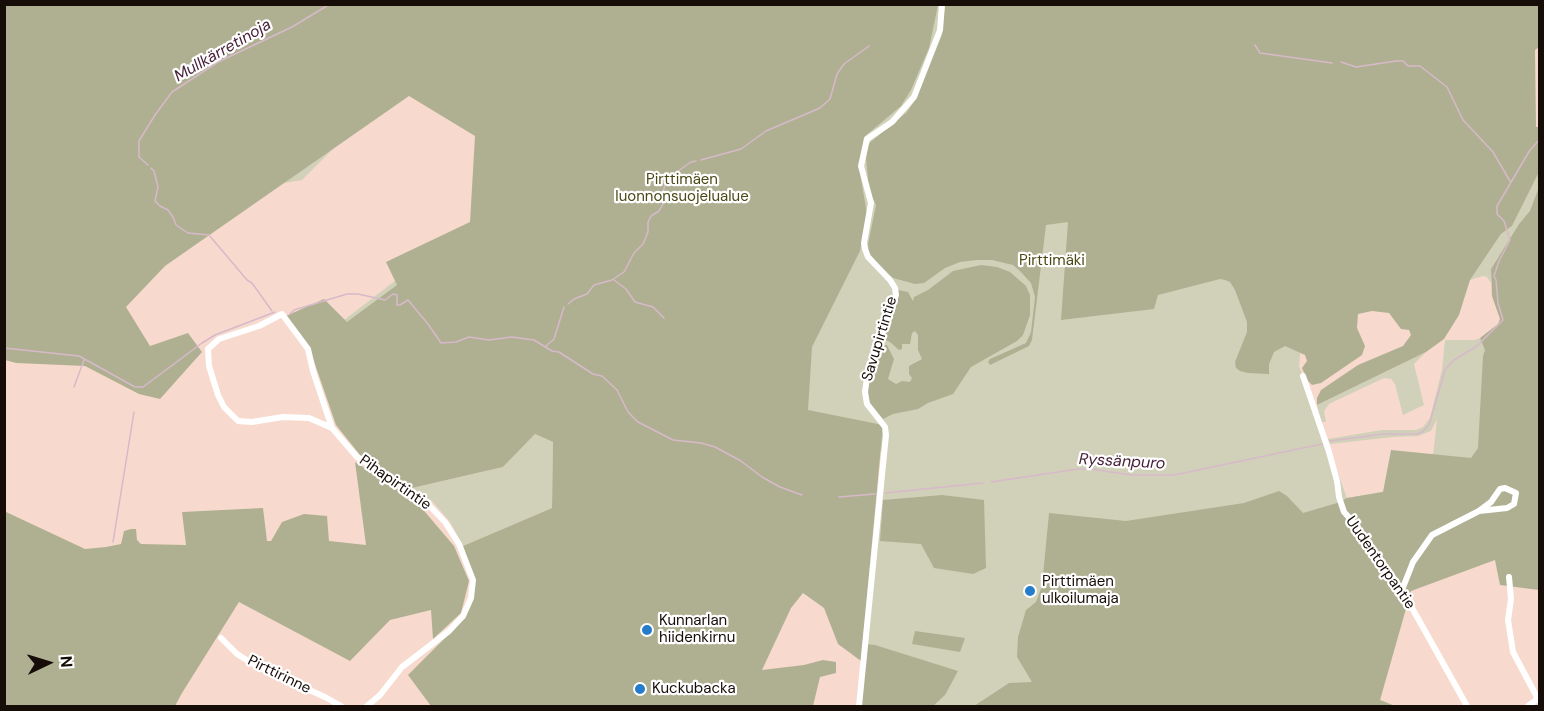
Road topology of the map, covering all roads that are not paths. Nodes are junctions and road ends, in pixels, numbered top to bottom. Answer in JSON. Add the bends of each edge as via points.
{"nodes":[{"id":1,"x":942,"y":4,"type":"edge"},
{"id":2,"x":1304,"y":376,"type":"dead end"},
{"id":3,"x":332,"y":428,"type":"junction"},
{"id":4,"x":1479,"y":511,"type":"junction"},
{"id":5,"x":1509,"y":577,"type":"dead end"},
{"id":6,"x":1402,"y":590,"type":"junction"},
{"id":7,"x":221,"y":638,"type":"dead end"},
{"id":8,"x":1539,"y":699,"type":"edge"},
{"id":9,"x":341,"y":706,"type":"edge"},
{"id":10,"x":367,"y":706,"type":"edge"},
{"id":11,"x":860,"y":706,"type":"edge"},
{"id":12,"x":1467,"y":706,"type":"edge"},
{"id":13,"x":1528,"y":706,"type":"edge"}],
"edges":[{"from":1,"to":11,"type":"street","name":"Savupirtintie","via":[[940,30],[914,97],[892,122],[867,139],[862,156],[863,177],[871,202],[865,249],[890,280],[896,295],[865,392],[867,404],[885,427],[885,435]]},
{"from":2,"to":6,"type":"street","name":"Uudentorpantie","via":[[1344,512]]},
{"from":3,"to":3,"type":"street","name":"Pihapirtintie","via":[[308,349],[282,314],[219,339],[208,349],[218,395],[237,421],[309,418]]},
{"from":3,"to":10,"type":"street","name":"Pihapirtintie","via":[[357,457],[425,501],[445,522],[459,544],[473,580],[463,616],[450,631],[402,667],[381,695]]},
{"from":4,"to":4,"type":"street","via":[[1500,489],[1516,494],[1514,504],[1507,508]]},
{"from":4,"to":6,"type":"street","via":[[1432,535],[1413,562]]},
{"from":5,"to":8,"type":"street","via":[[1508,620],[1513,652]]},
{"from":6,"to":12,"type":"street","name":"Uudentorpantie"},
{"from":7,"to":9,"type":"street","name":"Pirttirinne","via":[[258,667]]},
{"from":8,"to":13,"type":"street"}]}
